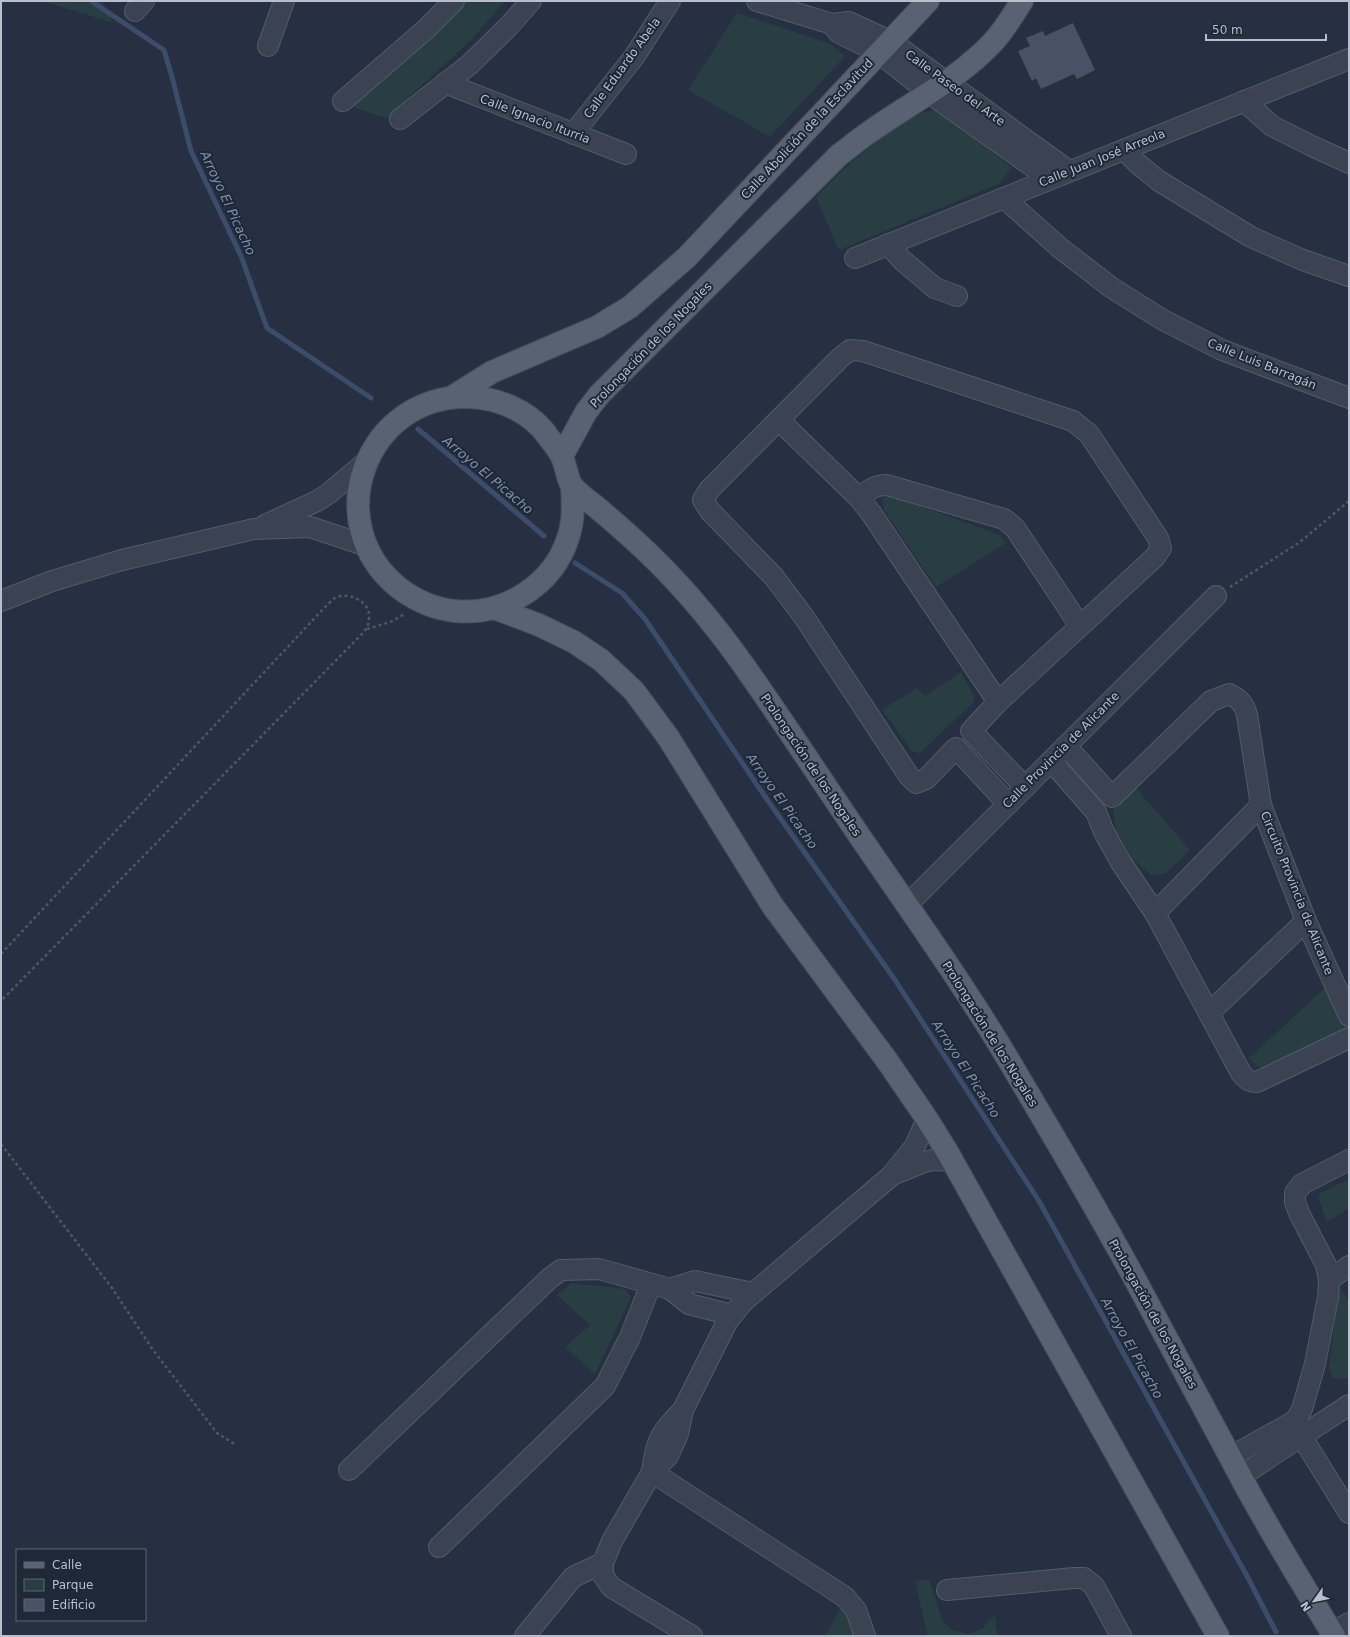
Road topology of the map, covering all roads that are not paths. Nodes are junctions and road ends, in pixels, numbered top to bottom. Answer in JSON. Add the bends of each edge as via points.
{"nodes":[{"id":1,"x":284,"y":1,"type":"edge"},
{"id":2,"x":454,"y":1,"type":"edge"},
{"id":3,"x":531,"y":1,"type":"edge"},
{"id":4,"x":670,"y":1,"type":"edge"},
{"id":5,"x":757,"y":1,"type":"edge"},
{"id":6,"x":928,"y":1,"type":"edge"},
{"id":7,"x":1022,"y":1,"type":"edge"},
{"id":8,"x":268,"y":46,"type":"dead end"},
{"id":9,"x":884,"y":47,"type":"junction"},
{"id":10,"x":1349,"y":59,"type":"edge"},
{"id":11,"x":445,"y":83,"type":"junction"},
{"id":12,"x":938,"y":87,"type":"junction"},
{"id":13,"x":343,"y":101,"type":"dead end"},
{"id":14,"x":1244,"y":101,"type":"junction"},
{"id":15,"x":400,"y":119,"type":"dead end"},
{"id":16,"x":573,"y":134,"type":"junction"},
{"id":17,"x":1017,"y":144,"type":"junction"},
{"id":18,"x":1124,"y":150,"type":"junction"},
{"id":19,"x":626,"y":154,"type":"dead end"},
{"id":20,"x":1349,"y":163,"type":"edge"},
{"id":21,"x":1069,"y":171,"type":"junction"},
{"id":22,"x":1050,"y":179,"type":"junction"},
{"id":23,"x":1004,"y":198,"type":"junction"},
{"id":24,"x":888,"y":244,"type":"junction"},
{"id":25,"x":854,"y":258,"type":"dead end"},
{"id":26,"x":1349,"y":276,"type":"edge"},
{"id":27,"x":957,"y":296,"type":"dead end"},
{"id":28,"x":452,"y":397,"type":"junction"},
{"id":29,"x":1349,"y":398,"type":"edge"},
{"id":30,"x":779,"y":420,"type":"junction"},
{"id":31,"x":562,"y":456,"type":"junction"},
{"id":32,"x":366,"y":462,"type":"junction"},
{"id":33,"x":572,"y":487,"type":"junction"},
{"id":34,"x":858,"y":498,"type":"junction"},
{"id":35,"x":254,"y":530,"type":"junction"},
{"id":36,"x":367,"y":546,"type":"junction"},
{"id":37,"x":1216,"y":596,"type":"road end"},
{"id":38,"x":1,"y":601,"type":"edge"},
{"id":39,"x":494,"y":608,"type":"junction"},
{"id":40,"x":1080,"y":626,"type":"junction"},
{"id":41,"x":998,"y":702,"type":"junction"},
{"id":42,"x":971,"y":731,"type":"junction"},
{"id":43,"x":1066,"y":746,"type":"junction"},
{"id":44,"x":956,"y":748,"type":"junction"},
{"id":45,"x":1051,"y":761,"type":"junction"},
{"id":46,"x":1025,"y":787,"type":"junction"},
{"id":47,"x":1112,"y":796,"type":"junction"},
{"id":48,"x":1008,"y":804,"type":"junction"},
{"id":49,"x":1261,"y":805,"type":"junction"},
{"id":50,"x":1096,"y":812,"type":"junction"},
{"id":51,"x":907,"y":905,"type":"junction"},
{"id":52,"x":1155,"y":913,"type":"junction"},
{"id":53,"x":1306,"y":921,"type":"junction"},
{"id":54,"x":1209,"y":1013,"type":"junction"},
{"id":55,"x":1349,"y":1016,"type":"edge"},
{"id":56,"x":1349,"y":1038,"type":"edge"},
{"id":57,"x":927,"y":1119,"type":"junction"},
{"id":58,"x":1349,"y":1160,"type":"edge"},
{"id":59,"x":952,"y":1161,"type":"junction"},
{"id":60,"x":891,"y":1176,"type":"junction"},
{"id":61,"x":1349,"y":1266,"type":"edge"},
{"id":62,"x":1329,"y":1280,"type":"junction"},
{"id":63,"x":660,"y":1286,"type":"junction"},
{"id":64,"x":753,"y":1293,"type":"junction"},
{"id":65,"x":732,"y":1315,"type":"junction"},
{"id":66,"x":1349,"y":1405,"type":"edge"},
{"id":67,"x":1297,"y":1429,"type":"junction"},
{"id":68,"x":1230,"y":1457,"type":"junction"},
{"id":69,"x":349,"y":1470,"type":"dead end"},
{"id":70,"x":652,"y":1472,"type":"junction"},
{"id":71,"x":1241,"y":1476,"type":"junction"},
{"id":72,"x":1349,"y":1513,"type":"edge"},
{"id":73,"x":439,"y":1547,"type":"dead end"},
{"id":74,"x":603,"y":1563,"type":"junction"},
{"id":75,"x":947,"y":1590,"type":"dead end"},
{"id":76,"x":1336,"y":1632,"type":"edge"},
{"id":77,"x":525,"y":1636,"type":"edge"},
{"id":78,"x":692,"y":1636,"type":"edge"},
{"id":79,"x":865,"y":1636,"type":"edge"},
{"id":80,"x":1121,"y":1636,"type":"edge"},
{"id":81,"x":1218,"y":1636,"type":"edge"}],
"edges":[{"from":1,"to":8,"type":"street"},
{"from":2,"to":13,"type":"street","via":[[426,30]]},
{"from":3,"to":11,"type":"street","via":[[469,65]]},
{"from":4,"to":16,"type":"street","name":"Calle Eduardo Abela","via":[[634,57]]},
{"from":5,"to":9,"type":"street","name":"Calle Paseo del Arte","via":[[832,24],[849,22]]},
{"from":6,"to":9,"type":"main road","name":"Calle Abolición de la Esclavitud"},
{"from":7,"to":12,"type":"main road","via":[[994,41],[973,62]]},
{"from":9,"to":12,"type":"street","name":"Calle Paseo del Arte"},
{"from":9,"to":28,"type":"main road","name":"Calle Abolición de la Esclavitud","via":[[687,257],[630,307],[597,327],[492,372]]},
{"from":10,"to":14,"type":"street","name":"Calle Juan José Arreola"},
{"from":11,"to":15,"type":"street"},
{"from":11,"to":16,"type":"street","name":"Calle Ignacio Iturria"},
{"from":12,"to":17,"type":"street","name":"Calle Paseo del Arte"},
{"from":12,"to":31,"type":"main road","name":"Prolongación de los Nogales","via":[[839,155],[599,394]]},
{"from":14,"to":18,"type":"street","name":"Calle Juan José Arreola"},
{"from":14,"to":20,"type":"street","via":[[1272,126]]},
{"from":16,"to":19,"type":"street","name":"Calle Ignacio Iturria"},
{"from":17,"to":21,"type":"street","name":"Calle Paseo del Arte"},
{"from":17,"to":22,"type":"street","name":"Calle Paseo del Arte"},
{"from":18,"to":21,"type":"street","name":"Calle Juan José Arreola"},
{"from":18,"to":26,"type":"street","via":[[1160,181],[1252,237],[1303,260]]},
{"from":21,"to":22,"type":"street","name":"Calle Juan José Arreola"},
{"from":22,"to":23,"type":"street","name":"Calle Juan José Arreola"},
{"from":23,"to":24,"type":"street","name":"Calle Juan José Arreola"},
{"from":23,"to":29,"type":"street","name":"Calle Luis Barragán","via":[[1060,248],[1112,288],[1163,320],[1222,350]]},
{"from":24,"to":25,"type":"street","name":"Calle Juan José Arreola"},
{"from":24,"to":27,"type":"street","via":[[902,260],[935,288]]},
{"from":28,"to":31,"type":"main road","via":[[485,398],[516,409],[543,429]]},
{"from":28,"to":32,"type":"main road","via":[[430,402],[410,411],[392,425],[377,442]]},
{"from":30,"to":34,"type":"street"},
{"from":30,"to":40,"type":"street","via":[[850,350],[863,351],[1073,421],[1089,434],[1158,538],[1161,548],[1155,557]]},
{"from":30,"to":44,"type":"street","via":[[709,490],[703,500],[710,511],[774,577],[804,616],[916,783],[926,779]]},
{"from":31,"to":33,"type":"main road"},
{"from":32,"to":35,"type":"street","via":[[317,501]]},
{"from":32,"to":36,"type":"main road","via":[[360,482],[358,504],[360,525]]},
{"from":33,"to":39,"type":"main road","via":[[572,519],[568,538],[557,562],[540,582],[519,598]]},
{"from":33,"to":51,"type":"main road","name":"Prolongación de los Nogales","via":[[630,536],[669,574],[718,629]]},
{"from":34,"to":40,"type":"street","via":[[870,488],[887,485],[1004,520],[1015,528]]},
{"from":34,"to":41,"type":"street","via":[[871,513]]},
{"from":35,"to":36,"type":"street","via":[[310,527]]},
{"from":35,"to":38,"type":"street","via":[[122,560],[52,581]]},
{"from":36,"to":39,"type":"main road","via":[[388,578],[416,599],[437,608],[456,611]]},
{"from":37,"to":43,"type":"street","name":"Calle Provincia de Alicante"},
{"from":39,"to":57,"type":"main road","via":[[574,642],[601,660],[634,691],[668,737],[772,905]]},
{"from":40,"to":41,"type":"street"},
{"from":41,"to":42,"type":"street"},
{"from":42,"to":44,"type":"street"},
{"from":42,"to":46,"type":"street"},
{"from":43,"to":45,"type":"street","name":"Calle Provincia de Alicante"},
{"from":43,"to":47,"type":"street"},
{"from":44,"to":48,"type":"street"},
{"from":45,"to":46,"type":"street","name":"Calle Provincia de Alicante"},
{"from":45,"to":50,"type":"street"},
{"from":46,"to":48,"type":"street","name":"Calle Provincia de Alicante"},
{"from":47,"to":49,"type":"street","name":"Circuito Provincia de Alicante","via":[[1211,701],[1229,694],[1238,698],[1246,710]]},
{"from":47,"to":50,"type":"street","name":"Circuito Provincia de Alicante"},
{"from":48,"to":51,"type":"street","name":"Calle Provincia de Alicante"},
{"from":49,"to":52,"type":"street"},
{"from":49,"to":53,"type":"street","name":"Circuito Provincia de Alicante"},
{"from":50,"to":52,"type":"street","via":[[1120,861]]},
{"from":51,"to":68,"type":"main road","name":"Prolongación de los Nogales","via":[[1015,1071],[1136,1280]]},
{"from":52,"to":54,"type":"street"},
{"from":53,"to":54,"type":"street"},
{"from":53,"to":55,"type":"street","name":"Circuito Provincia de Alicante"},
{"from":54,"to":56,"type":"street","via":[[1241,1073],[1249,1082],[1267,1078]]},
{"from":57,"to":59,"type":"main road"},
{"from":57,"to":60,"type":"street","via":[[915,1146]]},
{"from":58,"to":62,"type":"street","via":[[1302,1184],[1294,1193],[1299,1214],[1326,1265]]},
{"from":59,"to":60,"type":"street","via":[[933,1160]]},
{"from":59,"to":81,"type":"main road"},
{"from":60,"to":64,"type":"street"},
{"from":61,"to":62,"type":"street"},
{"from":62,"to":67,"type":"street","via":[[1315,1364]]},
{"from":63,"to":64,"type":"street","via":[[695,1281]]},
{"from":63,"to":65,"type":"street","via":[[689,1304]]},
{"from":63,"to":69,"type":"street","via":[[599,1269],[561,1270]]},
{"from":63,"to":73,"type":"street","via":[[605,1386]]},
{"from":64,"to":65,"type":"street"},
{"from":65,"to":70,"type":"street","via":[[683,1410],[678,1434],[668,1456]]},
{"from":66,"to":67,"type":"street"},
{"from":67,"to":68,"type":"street"},
{"from":67,"to":71,"type":"street"},
{"from":67,"to":72,"type":"street"},
{"from":68,"to":71,"type":"main road","name":"Prolongación de los Nogales"},
{"from":70,"to":74,"type":"street","via":[[612,1541]]},
{"from":70,"to":79,"type":"street","via":[[845,1597],[856,1610]]},
{"from":71,"to":76,"type":"main road","name":"Prolongación de los Nogales"},
{"from":74,"to":77,"type":"street","via":[[573,1577]]},
{"from":74,"to":78,"type":"street","via":[[603,1575],[611,1587]]},
{"from":75,"to":80,"type":"street","via":[[1084,1578],[1094,1586]]}]}
